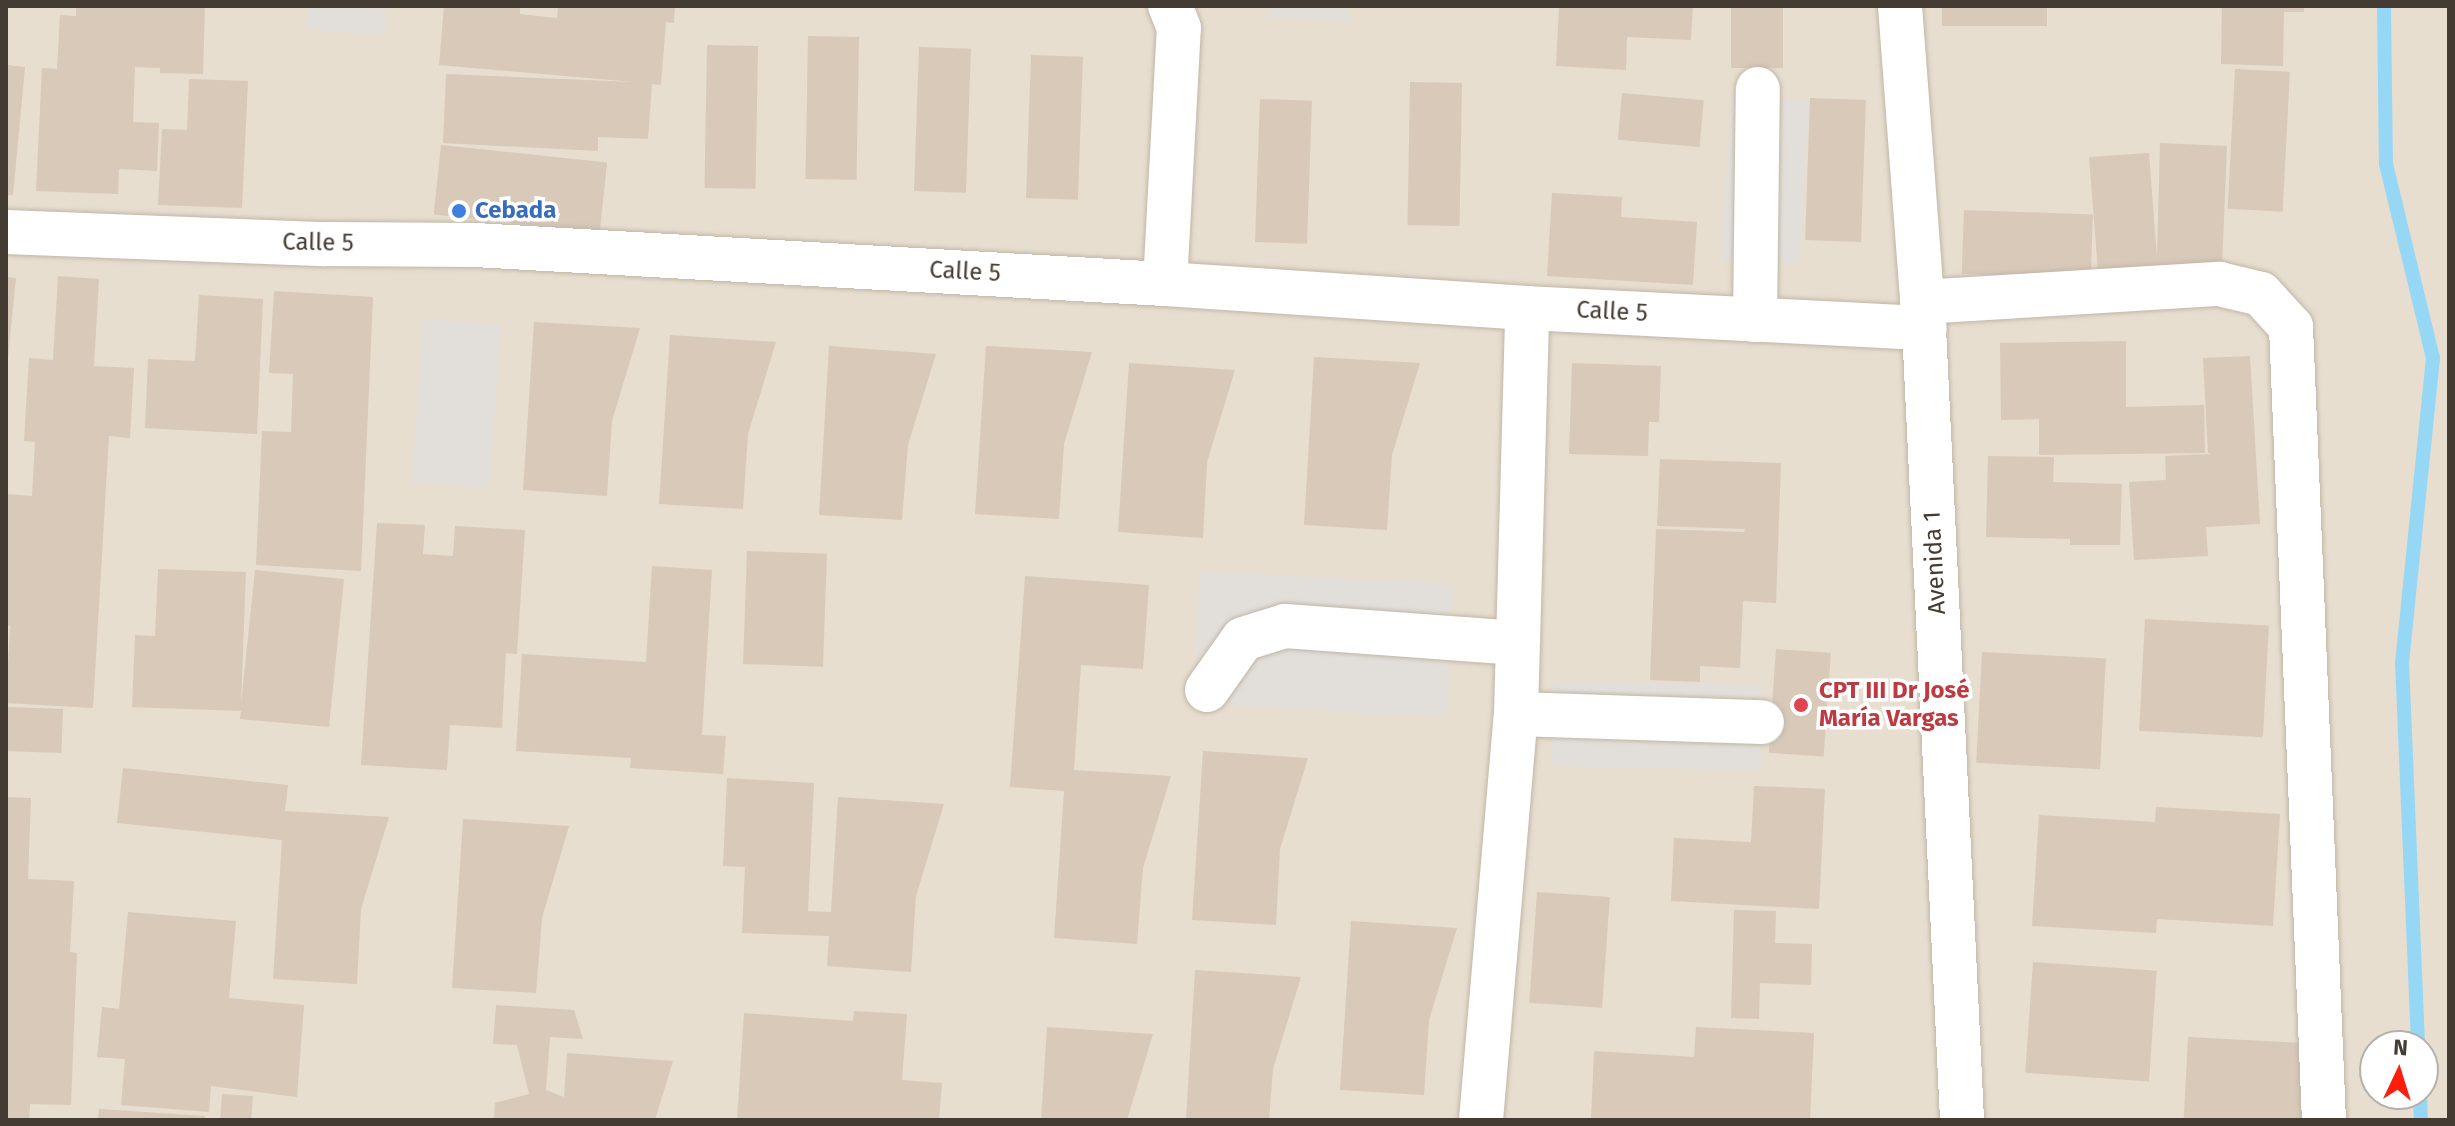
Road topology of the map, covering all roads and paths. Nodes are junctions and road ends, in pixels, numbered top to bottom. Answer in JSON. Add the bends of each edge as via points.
{"nodes":[{"id":1,"x":1170,"y":6,"type":"edge"},
{"id":2,"x":1900,"y":6,"type":"edge"},
{"id":3,"x":1758,"y":89,"type":"dead end"},
{"id":4,"x":6,"y":232,"type":"edge"},
{"id":5,"x":1165,"y":284,"type":"junction"},
{"id":6,"x":1527,"y":308,"type":"junction"},
{"id":7,"x":1923,"y":315,"type":"junction"},
{"id":8,"x":1755,"y":320,"type":"junction"},
{"id":9,"x":1517,"y":643,"type":"junction"},
{"id":10,"x":1207,"y":690,"type":"dead end"},
{"id":11,"x":1516,"y":714,"type":"junction"},
{"id":12,"x":1762,"y":722,"type":"dead end"},
{"id":13,"x":1481,"y":1120,"type":"edge"},
{"id":14,"x":1962,"y":1120,"type":"edge"},
{"id":15,"x":2324,"y":1120,"type":"edge"}],
"edges":[{"from":1,"to":5,"type":"street","via":[[1179,28]]},
{"from":2,"to":7,"type":"street","name":"Avenida 1"},
{"from":3,"to":8,"type":"street"},
{"from":4,"to":5,"type":"street","name":"Calle 5","via":[[475,245]]},
{"from":5,"to":6,"type":"street","name":"Calle 5"},
{"from":6,"to":8,"type":"street","name":"Calle 5"},
{"from":6,"to":9,"type":"street"},
{"from":7,"to":8,"type":"street","name":"Calle 5"},
{"from":7,"to":14,"type":"street","name":"Avenida 1"},
{"from":7,"to":15,"type":"street","name":"Calle 5","via":[[2219,284],[2261,294],[2291,327]]},
{"from":9,"to":10,"type":"street","via":[[1285,626],[1243,639]]},
{"from":9,"to":11,"type":"street"},
{"from":11,"to":12,"type":"street"},
{"from":11,"to":13,"type":"street"}]}
